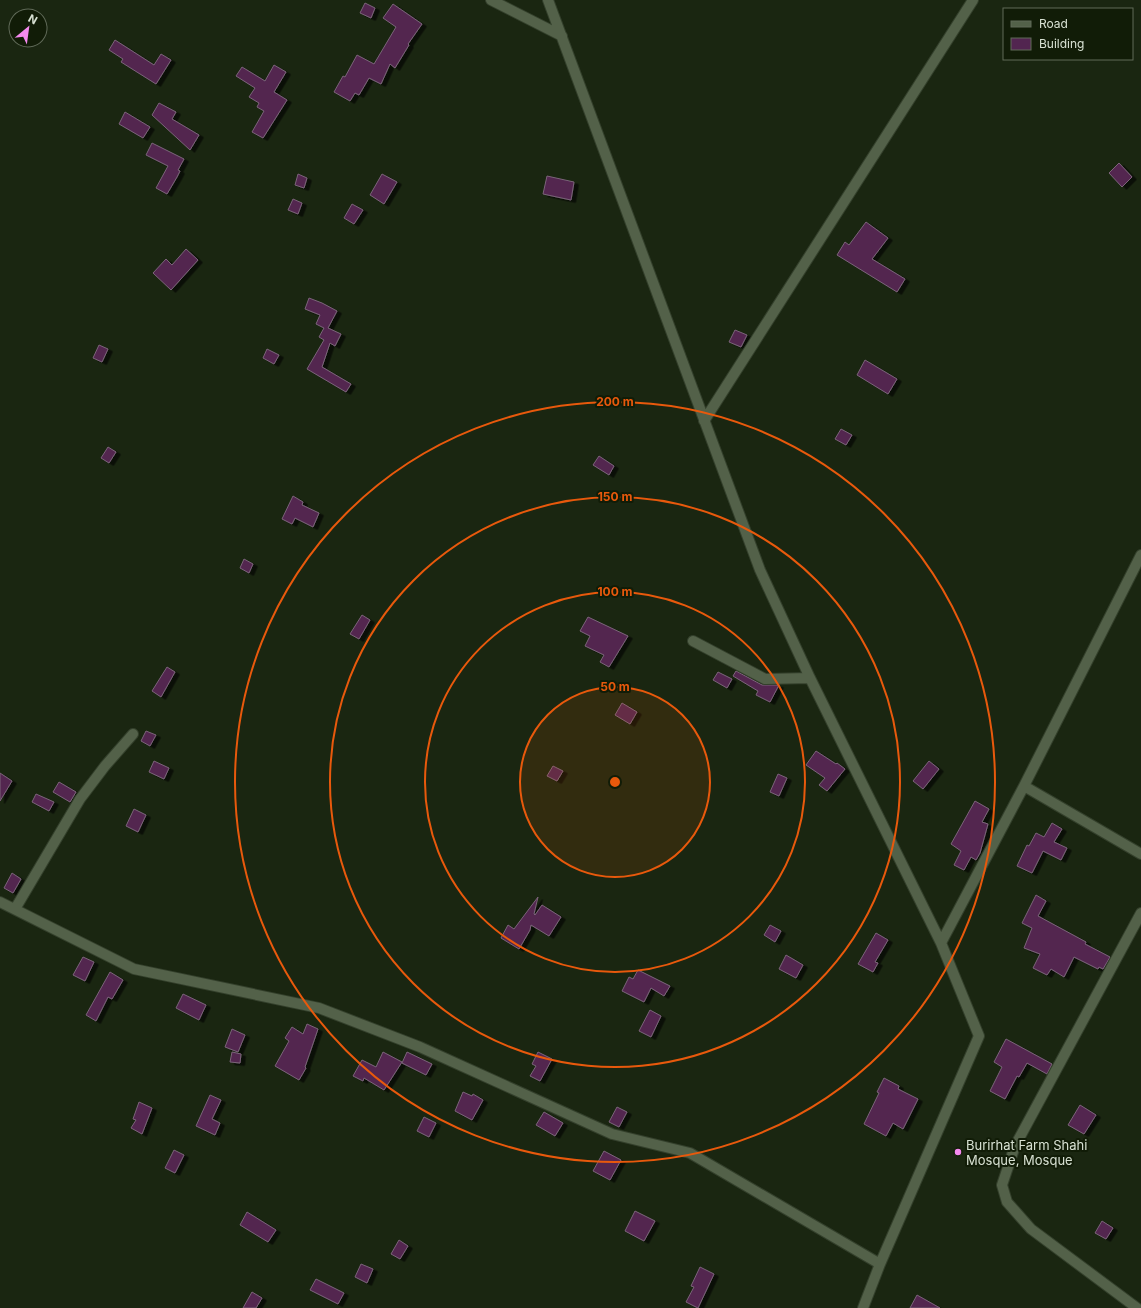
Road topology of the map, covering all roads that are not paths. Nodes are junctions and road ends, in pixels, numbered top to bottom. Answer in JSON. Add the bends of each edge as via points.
{"nodes":[{"id":1,"x":492,"y":0,"type":"edge"},
{"id":2,"x":548,"y":0,"type":"edge"},
{"id":3,"x":973,"y":0,"type":"edge"},
{"id":4,"x":562,"y":36,"type":"junction"},
{"id":5,"x":704,"y":421,"type":"junction"},
{"id":6,"x":1141,"y":555,"type":"edge"},
{"id":7,"x":693,"y":641,"type":"dead end"},
{"id":8,"x":810,"y":678,"type":"junction"},
{"id":9,"x":133,"y":734,"type":"dead end"},
{"id":10,"x":1024,"y":786,"type":"junction"},
{"id":11,"x":1141,"y":854,"type":"edge"},
{"id":12,"x":0,"y":902,"type":"edge"},
{"id":13,"x":15,"y":909,"type":"junction"},
{"id":14,"x":1141,"y":913,"type":"edge"},
{"id":15,"x":941,"y":943,"type":"junction"},
{"id":16,"x":880,"y":1264,"type":"junction"},
{"id":17,"x":863,"y":1308,"type":"edge"},
{"id":18,"x":1137,"y":1308,"type":"edge"}],
"edges":[{"from":1,"to":4,"type":"street"},
{"from":2,"to":4,"type":"street"},
{"from":3,"to":5,"type":"street"},
{"from":4,"to":5,"type":"street"},
{"from":5,"to":8,"type":"street","via":[[760,570]]},
{"from":6,"to":10,"type":"street"},
{"from":7,"to":8,"type":"street","via":[[765,678]]},
{"from":8,"to":15,"type":"street"},
{"from":9,"to":13,"type":"street","via":[[80,799]]},
{"from":10,"to":11,"type":"street"},
{"from":10,"to":15,"type":"street"},
{"from":12,"to":13,"type":"street"},
{"from":13,"to":16,"type":"street","via":[[134,969],[320,1008],[420,1047],[612,1134],[690,1153]]},
{"from":14,"to":18,"type":"street","via":[[1015,1146],[1002,1185],[1007,1202],[1031,1229]]},
{"from":15,"to":16,"type":"street","via":[[979,1036]]},
{"from":16,"to":17,"type":"street"}]}
